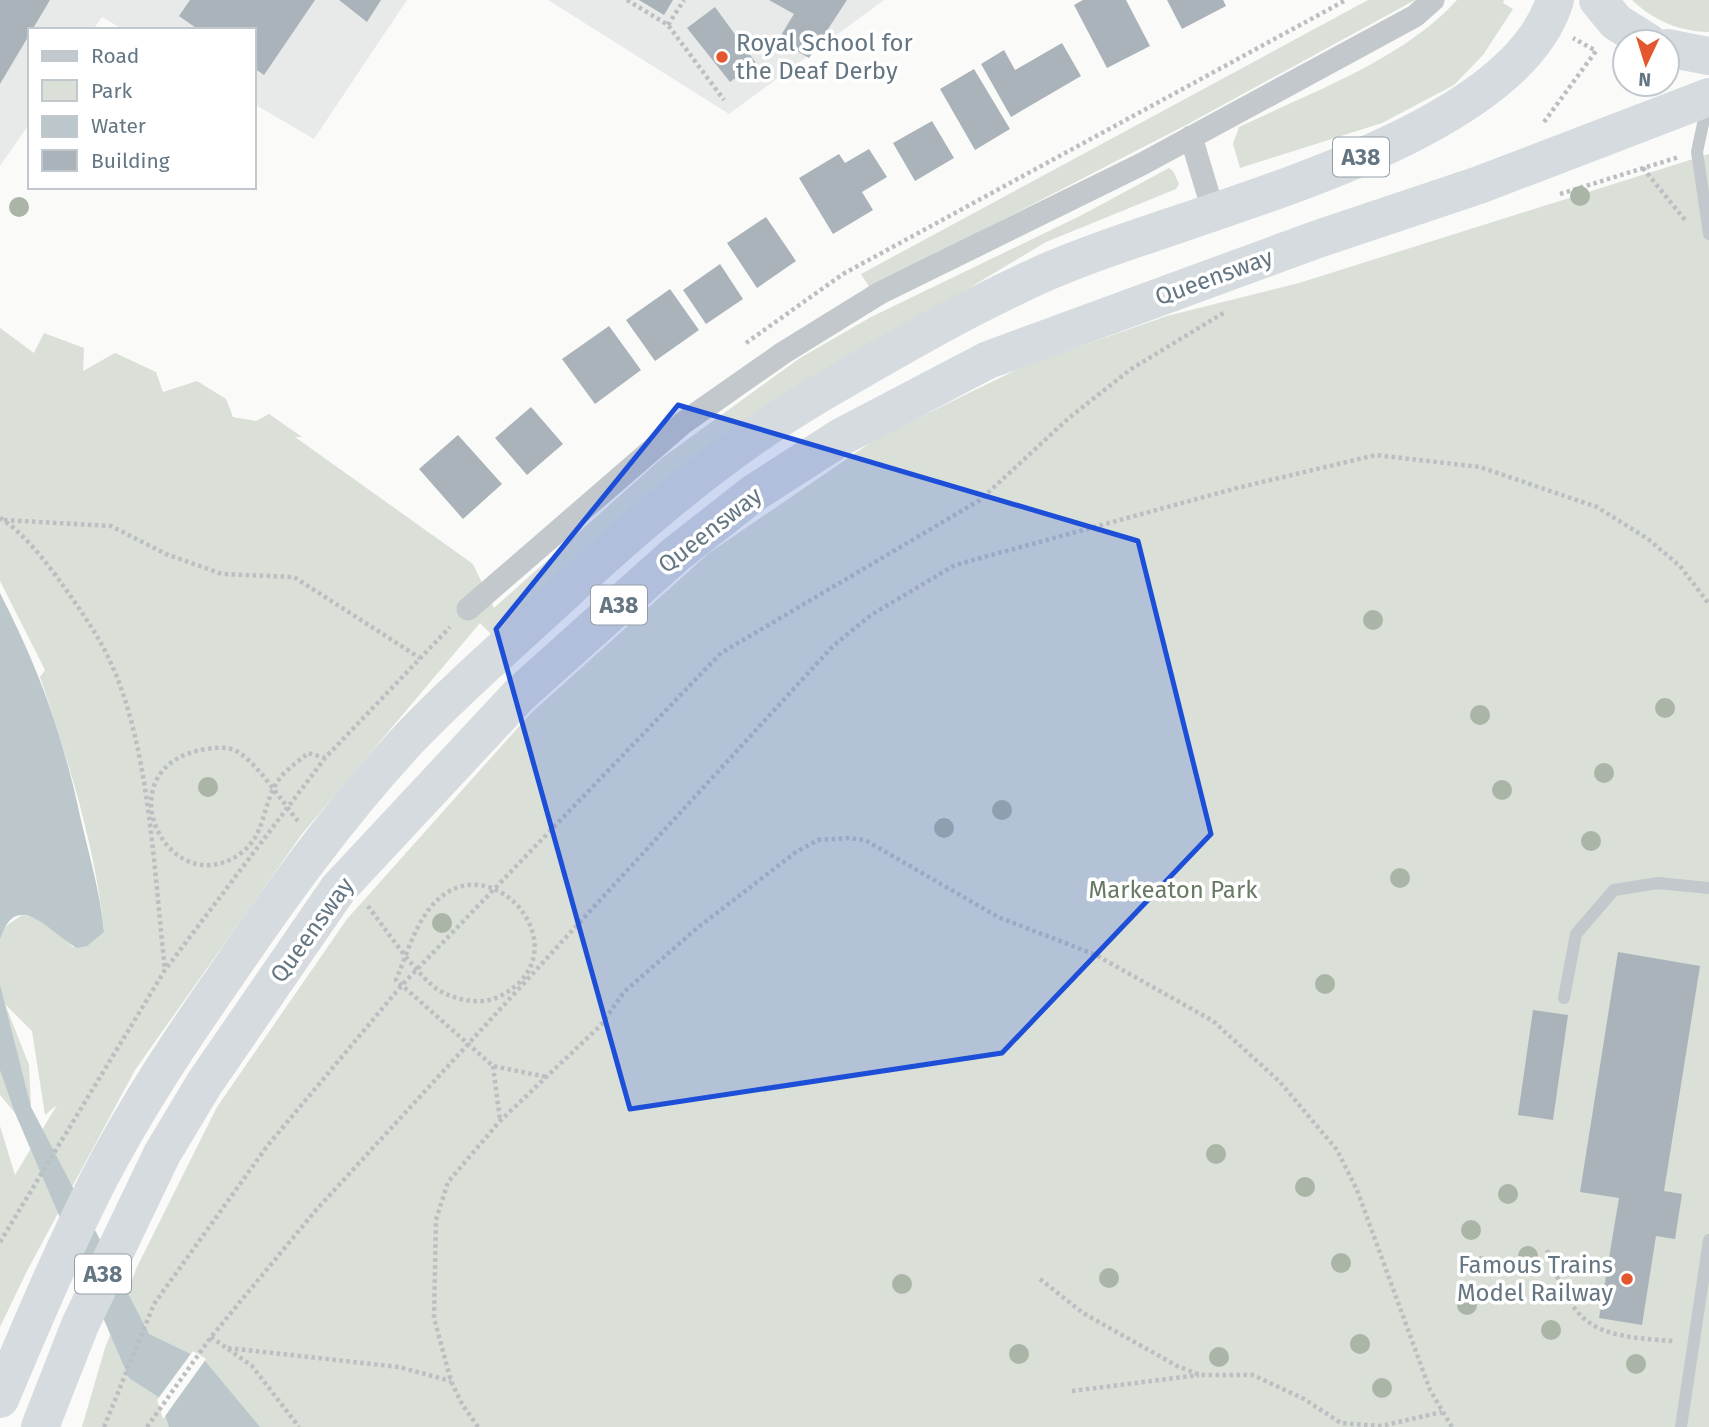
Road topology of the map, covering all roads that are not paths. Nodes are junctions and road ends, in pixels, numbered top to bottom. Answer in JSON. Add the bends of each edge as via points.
{"nodes":[{"id":1,"x":1433,"y":0,"type":"edge"},
{"id":2,"x":1598,"y":0,"type":"edge"},
{"id":3,"x":1551,"y":11,"type":"edge"},
{"id":4,"x":1626,"y":28,"type":"edge"},
{"id":5,"x":1681,"y":51,"type":"edge"},
{"id":6,"x":1709,"y":56,"type":"edge"},
{"id":7,"x":1709,"y":97,"type":"edge"},
{"id":8,"x":1191,"y":137,"type":"junction"},
{"id":9,"x":1213,"y":210,"type":"junction"},
{"id":10,"x":1709,"y":234,"type":"edge"},
{"id":11,"x":468,"y":609,"type":"road end"},
{"id":12,"x":1709,"y":888,"type":"edge"},
{"id":13,"x":1564,"y":998,"type":"dead end"},
{"id":14,"x":1709,"y":1240,"type":"edge"},
{"id":15,"x":0,"y":1399,"type":"edge"},
{"id":16,"x":40,"y":1425,"type":"edge"},
{"id":17,"x":1681,"y":1427,"type":"edge"}],
"edges":[{"from":1,"to":8,"type":"street","via":[[1415,16]]},
{"from":2,"to":4,"type":"highway"},
{"from":3,"to":9,"type":"highway","name":"Queensway","number":"A38","via":[[1535,41],[1506,74],[1459,108],[1338,167]]},
{"from":5,"to":6,"type":"highway"},
{"from":7,"to":10,"type":"lane","via":[[1697,152]]},
{"from":7,"to":16,"type":"highway","name":"Queensway","number":"A38","via":[[988,360],[841,437],[754,494],[675,555],[520,694],[338,889],[204,1084],[126,1223]]},
{"from":8,"to":9,"type":"street"},
{"from":8,"to":11,"type":"street","via":[[880,293],[783,353],[683,423]]},
{"from":9,"to":15,"type":"highway","name":"Queensway","number":"A38","via":[[1042,273],[815,396],[724,457],[630,531],[405,743],[303,862],[156,1077],[55,1269]]},
{"from":12,"to":13,"type":"lane","via":[[1658,883],[1614,890],[1576,934]]},
{"from":14,"to":17,"type":"lane"}]}
